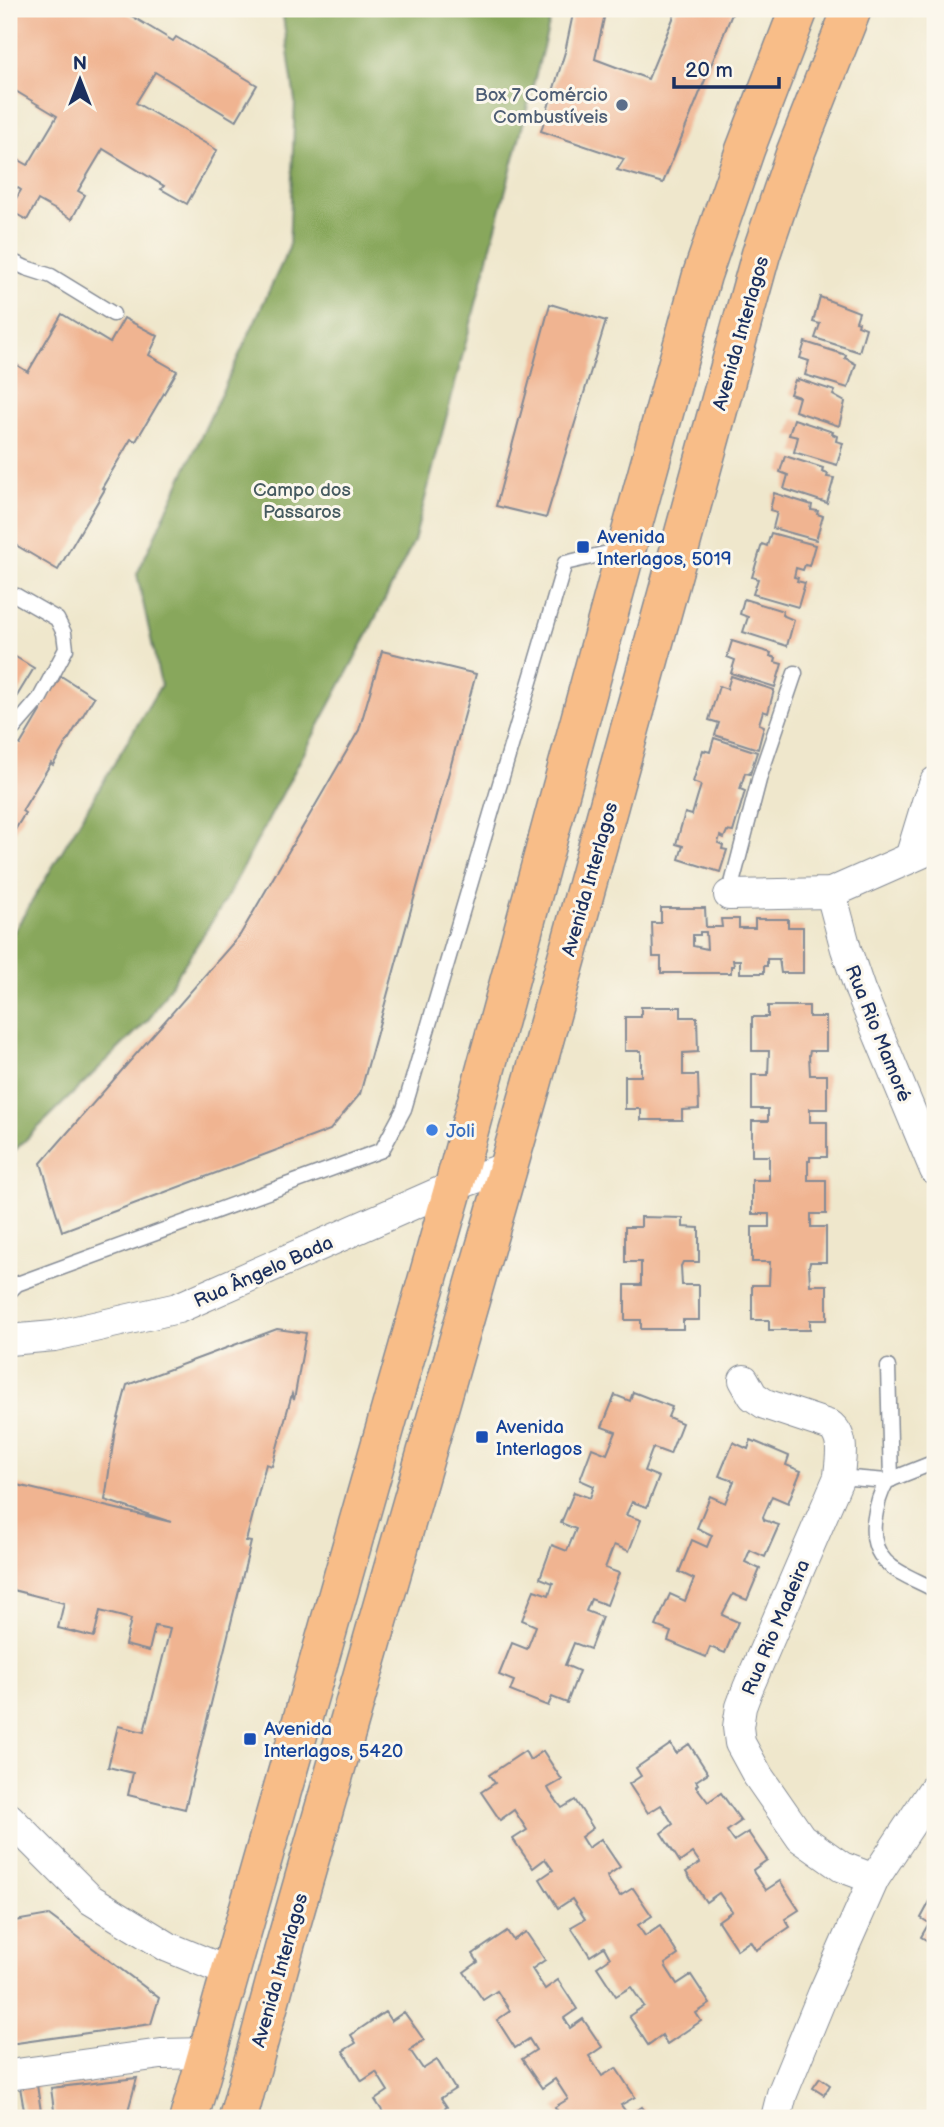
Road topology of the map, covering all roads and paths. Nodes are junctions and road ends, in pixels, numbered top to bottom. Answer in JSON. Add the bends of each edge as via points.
{"nodes":[{"id":1,"x":799,"y":9,"type":"edge"},
{"id":2,"x":852,"y":9,"type":"edge"},
{"id":3,"x":9,"y":260,"type":"edge"},
{"id":4,"x":113,"y":314,"type":"dead end"},
{"id":5,"x":626,"y":550,"type":"junction"},
{"id":6,"x":9,"y":594,"type":"edge"},
{"id":7,"x":795,"y":673,"type":"dead end"},
{"id":8,"x":14,"y":728,"type":"dead end"},
{"id":9,"x":935,"y":782,"type":"edge"},
{"id":10,"x":923,"y":853,"type":"edge"},
{"id":11,"x":831,"y":893,"type":"junction"},
{"id":12,"x":729,"y":895,"type":"joint"},
{"id":13,"x":508,"y":1167,"type":"junction"},
{"id":14,"x":935,"y":1170,"type":"edge"},
{"id":15,"x":454,"y":1186,"type":"junction"},
{"id":16,"x":9,"y":1292,"type":"edge"},
{"id":17,"x":9,"y":1340,"type":"edge"},
{"id":18,"x":888,"y":1367,"type":"dead end"},
{"id":19,"x":744,"y":1380,"type":"dead end"},
{"id":20,"x":935,"y":1462,"type":"edge"},
{"id":21,"x":839,"y":1477,"type":"junction"},
{"id":22,"x":886,"y":1485,"type":"junction"},
{"id":23,"x":935,"y":1590,"type":"edge"},
{"id":24,"x":935,"y":1787,"type":"edge"},
{"id":25,"x":9,"y":1818,"type":"edge"},
{"id":26,"x":874,"y":1879,"type":"junction"},
{"id":27,"x":230,"y":1973,"type":"junction"},
{"id":28,"x":208,"y":2053,"type":"junction"},
{"id":29,"x":9,"y":2075,"type":"edge"},
{"id":30,"x":189,"y":2118,"type":"edge"},
{"id":31,"x":238,"y":2118,"type":"edge"},
{"id":32,"x":776,"y":2118,"type":"edge"}],
"edges":[{"from":1,"to":5,"type":"main road","via":[[702,275]]},
{"from":2,"to":13,"type":"main road","name":"Avenida Interlagos","via":[[761,254]]},
{"from":3,"to":4,"type":"lane","via":[[51,276]]},
{"from":5,"to":15,"type":"main road"},
{"from":5,"to":16,"type":"lane","via":[[565,563],[404,1109],[382,1150],[17,1284]]},
{"from":6,"to":8,"type":"lane","via":[[57,619],[66,649],[40,698]]},
{"from":7,"to":12,"type":"lane","via":[[760,776]]},
{"from":9,"to":10,"type":"street","via":[[927,802]]},
{"from":10,"to":11,"type":"street"},
{"from":11,"to":12,"type":"street"},
{"from":11,"to":14,"type":"street","name":"Rua Rio Mamoré","via":[[860,990]]},
{"from":13,"to":15,"type":"street","name":"Rua Ângelo Bada"},
{"from":13,"to":31,"type":"main road","name":"Avenida Interlagos"},
{"from":15,"to":17,"type":"street","name":"Rua Ângelo Bada","via":[[178,1308],[54,1336]]},
{"from":15,"to":27,"type":"main road"},
{"from":18,"to":22,"type":"lane"},
{"from":19,"to":21,"type":"street","name":"Rua Rio Madeira","via":[[753,1396],[765,1404],[835,1428],[842,1441]]},
{"from":20,"to":22,"type":"lane"},
{"from":21,"to":22,"type":"lane"},
{"from":21,"to":26,"type":"street","name":"Rua Rio Madeira","via":[[748,1688],[738,1727],[740,1743],[758,1776],[801,1838],[842,1867]]},
{"from":22,"to":23,"type":"lane","via":[[874,1530],[875,1544],[894,1570]]},
{"from":24,"to":26,"type":"street"},
{"from":25,"to":27,"type":"street","via":[[90,1899],[168,1947]]},
{"from":26,"to":32,"type":"street","via":[[823,1994]]},
{"from":27,"to":28,"type":"main road"},
{"from":28,"to":29,"type":"street","via":[[161,2054]]},
{"from":28,"to":30,"type":"main road"}]}
